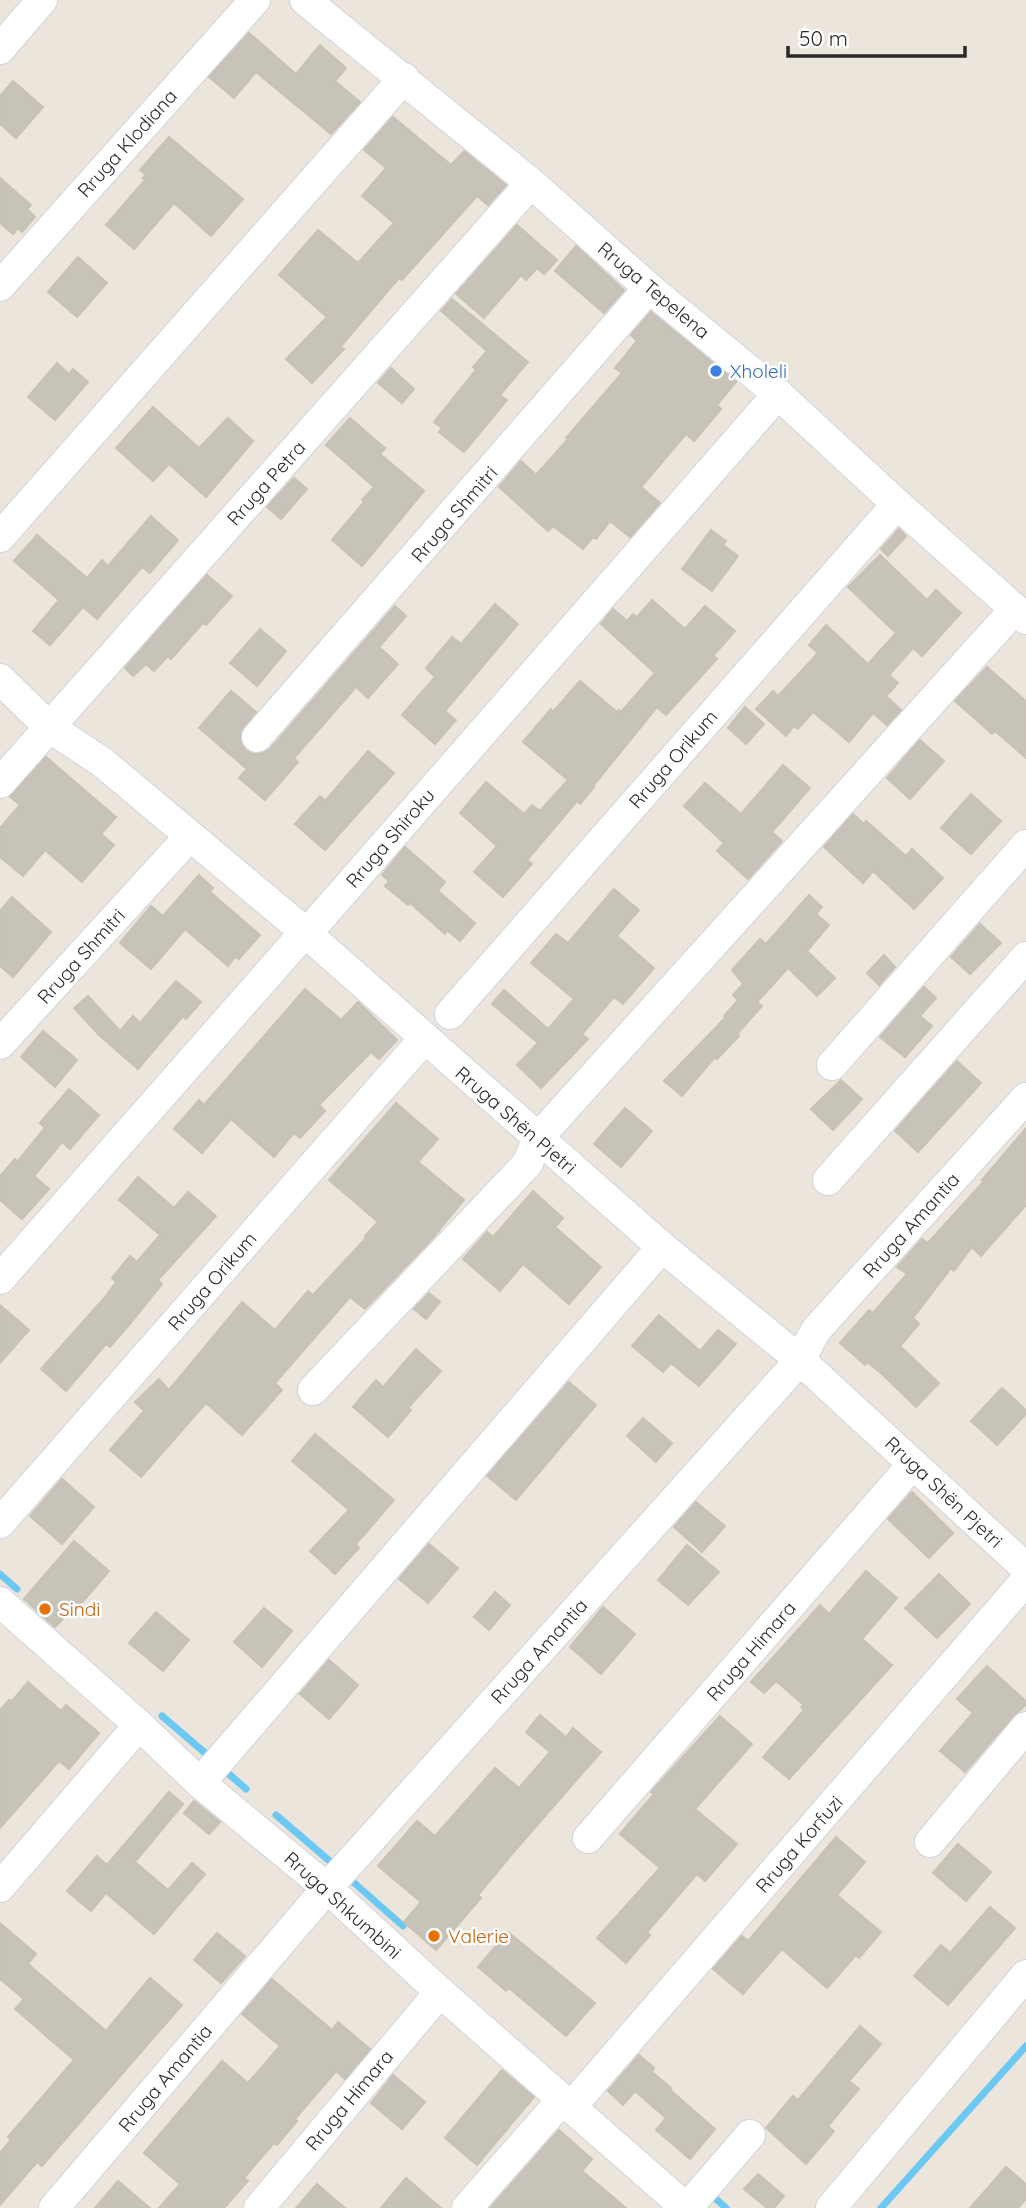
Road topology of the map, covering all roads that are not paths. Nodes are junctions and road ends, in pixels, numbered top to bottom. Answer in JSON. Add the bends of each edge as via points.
{"nodes":[{"id":1,"x":42,"y":0,"type":"edge"},
{"id":2,"x":255,"y":0,"type":"edge"},
{"id":3,"x":304,"y":0,"type":"edge"},
{"id":4,"x":0,"y":48,"type":"edge"},
{"id":5,"x":404,"y":78,"type":"junction"},
{"id":6,"x":531,"y":183,"type":"junction"},
{"id":7,"x":0,"y":286,"type":"edge"},
{"id":8,"x":649,"y":288,"type":"junction"},
{"id":9,"x":778,"y":394,"type":"junction"},
{"id":10,"x":897,"y":504,"type":"junction"},
{"id":11,"x":0,"y":537,"type":"edge"},
{"id":12,"x":1021,"y":614,"type":"edge"},
{"id":13,"x":0,"y":679,"type":"edge"},
{"id":14,"x":49,"y":727,"type":"junction"},
{"id":15,"x":257,"y":737,"type":"dead end"},
{"id":16,"x":0,"y":783,"type":"edge"},
{"id":17,"x":190,"y":836,"type":"junction"},
{"id":18,"x":1026,"y":845,"type":"edge"},
{"id":19,"x":316,"y":922,"type":"junction"},
{"id":20,"x":1026,"y":957,"type":"edge"},
{"id":21,"x":450,"y":1014,"type":"dead end"},
{"id":22,"x":424,"y":1039,"type":"junction"},
{"id":23,"x":0,"y":1044,"type":"edge"},
{"id":24,"x":832,"y":1065,"type":"dead end"},
{"id":25,"x":1026,"y":1098,"type":"edge"},
{"id":26,"x":537,"y":1139,"type":"junction"},
{"id":27,"x":828,"y":1180,"type":"dead end"},
{"id":28,"x":662,"y":1247,"type":"junction"},
{"id":29,"x":0,"y":1279,"type":"edge"},
{"id":30,"x":800,"y":1360,"type":"junction"},
{"id":31,"x":313,"y":1390,"type":"dead end"},
{"id":32,"x":913,"y":1464,"type":"junction"},
{"id":33,"x":0,"y":1523,"type":"edge"},
{"id":34,"x":1026,"y":1568,"type":"edge"},
{"id":35,"x":1026,"y":1580,"type":"edge"},
{"id":36,"x":4,"y":1614,"type":"edge"},
{"id":37,"x":139,"y":1725,"type":"junction"},
{"id":38,"x":1026,"y":1727,"type":"edge"},
{"id":39,"x":200,"y":1783,"type":"junction"},
{"id":40,"x":588,"y":1838,"type":"dead end"},
{"id":41,"x":929,"y":1842,"type":"dead end"},
{"id":42,"x":0,"y":1887,"type":"edge"},
{"id":43,"x":327,"y":1888,"type":"junction"},
{"id":44,"x":1026,"y":1975,"type":"edge"},
{"id":45,"x":440,"y":1992,"type":"junction"},
{"id":46,"x":567,"y":2103,"type":"junction"},
{"id":47,"x":750,"y":2135,"type":"dead end"},
{"id":48,"x":54,"y":2208,"type":"edge"},
{"id":49,"x":259,"y":2208,"type":"edge"},
{"id":50,"x":467,"y":2208,"type":"edge"},
{"id":51,"x":686,"y":2208,"type":"edge"},
{"id":52,"x":831,"y":2208,"type":"edge"}],
"edges":[{"from":1,"to":4,"type":"street"},
{"from":2,"to":7,"type":"street","name":"Rruga Klodiana"},
{"from":3,"to":5,"type":"street","name":"Rruga Tepelena"},
{"from":5,"to":6,"type":"street","name":"Rruga Tepelena"},
{"from":5,"to":11,"type":"street"},
{"from":6,"to":8,"type":"street","name":"Rruga Tepelena"},
{"from":6,"to":14,"type":"street","name":"Rruga Petra"},
{"from":8,"to":9,"type":"street","name":"Rruga Tepelena"},
{"from":8,"to":15,"type":"street","name":"Rruga Shmitri"},
{"from":9,"to":10,"type":"street","name":"Rruga Tepelena"},
{"from":9,"to":19,"type":"street","name":"Rruga Shiroku"},
{"from":10,"to":12,"type":"street","name":"Rruga Tepelena"},
{"from":10,"to":21,"type":"street","name":"Rruga Orikum"},
{"from":12,"to":26,"type":"street"},
{"from":13,"to":14,"type":"street","name":"Rruga Shën Pjetri"},
{"from":14,"to":16,"type":"street","name":"Rruga Petra"},
{"from":14,"to":17,"type":"street","name":"Rruga Shën Pjetri","via":[[102,762]]},
{"from":17,"to":19,"type":"street","name":"Rruga Shën Pjetri"},
{"from":17,"to":23,"type":"street","name":"Rruga Shmitri"},
{"from":18,"to":24,"type":"street"},
{"from":19,"to":22,"type":"street","name":"Rruga Shën Pjetri"},
{"from":19,"to":29,"type":"street","name":"Rruga Shiroku"},
{"from":20,"to":27,"type":"street"},
{"from":22,"to":26,"type":"street","name":"Rruga Shën Pjetri"},
{"from":22,"to":33,"type":"street","name":"Rruga Orikum"},
{"from":25,"to":30,"type":"street","name":"Rruga Amantia","via":[[816,1330]]},
{"from":26,"to":28,"type":"street","name":"Rruga Shën Pjetri"},
{"from":26,"to":31,"type":"street","via":[[528,1163]]},
{"from":28,"to":30,"type":"street","name":"Rruga Shën Pjetri"},
{"from":28,"to":39,"type":"street"},
{"from":30,"to":32,"type":"street","name":"Rruga Shën Pjetri"},
{"from":30,"to":43,"type":"street","name":"Rruga Amantia"},
{"from":32,"to":34,"type":"street","name":"Rruga Shën Pjetri"},
{"from":32,"to":40,"type":"street","name":"Rruga Himara"},
{"from":35,"to":46,"type":"street","name":"Rruga Korfuzi"},
{"from":36,"to":37,"type":"street","name":"Rruga Shkumbini"},
{"from":37,"to":39,"type":"street","name":"Rruga Shkumbini"},
{"from":37,"to":42,"type":"street"},
{"from":38,"to":41,"type":"street"},
{"from":39,"to":43,"type":"street","name":"Rruga Shkumbini"},
{"from":43,"to":45,"type":"street","name":"Rruga Shkumbini"},
{"from":43,"to":48,"type":"street","name":"Rruga Amantia"},
{"from":44,"to":52,"type":"street"},
{"from":45,"to":46,"type":"street","name":"Rruga Shkumbini"},
{"from":45,"to":49,"type":"street","name":"Rruga Himara"},
{"from":46,"to":50,"type":"street","name":"Rruga Korfuzi"},
{"from":46,"to":51,"type":"street","name":"Rruga Shkumbini"},
{"from":47,"to":51,"type":"street"}]}
